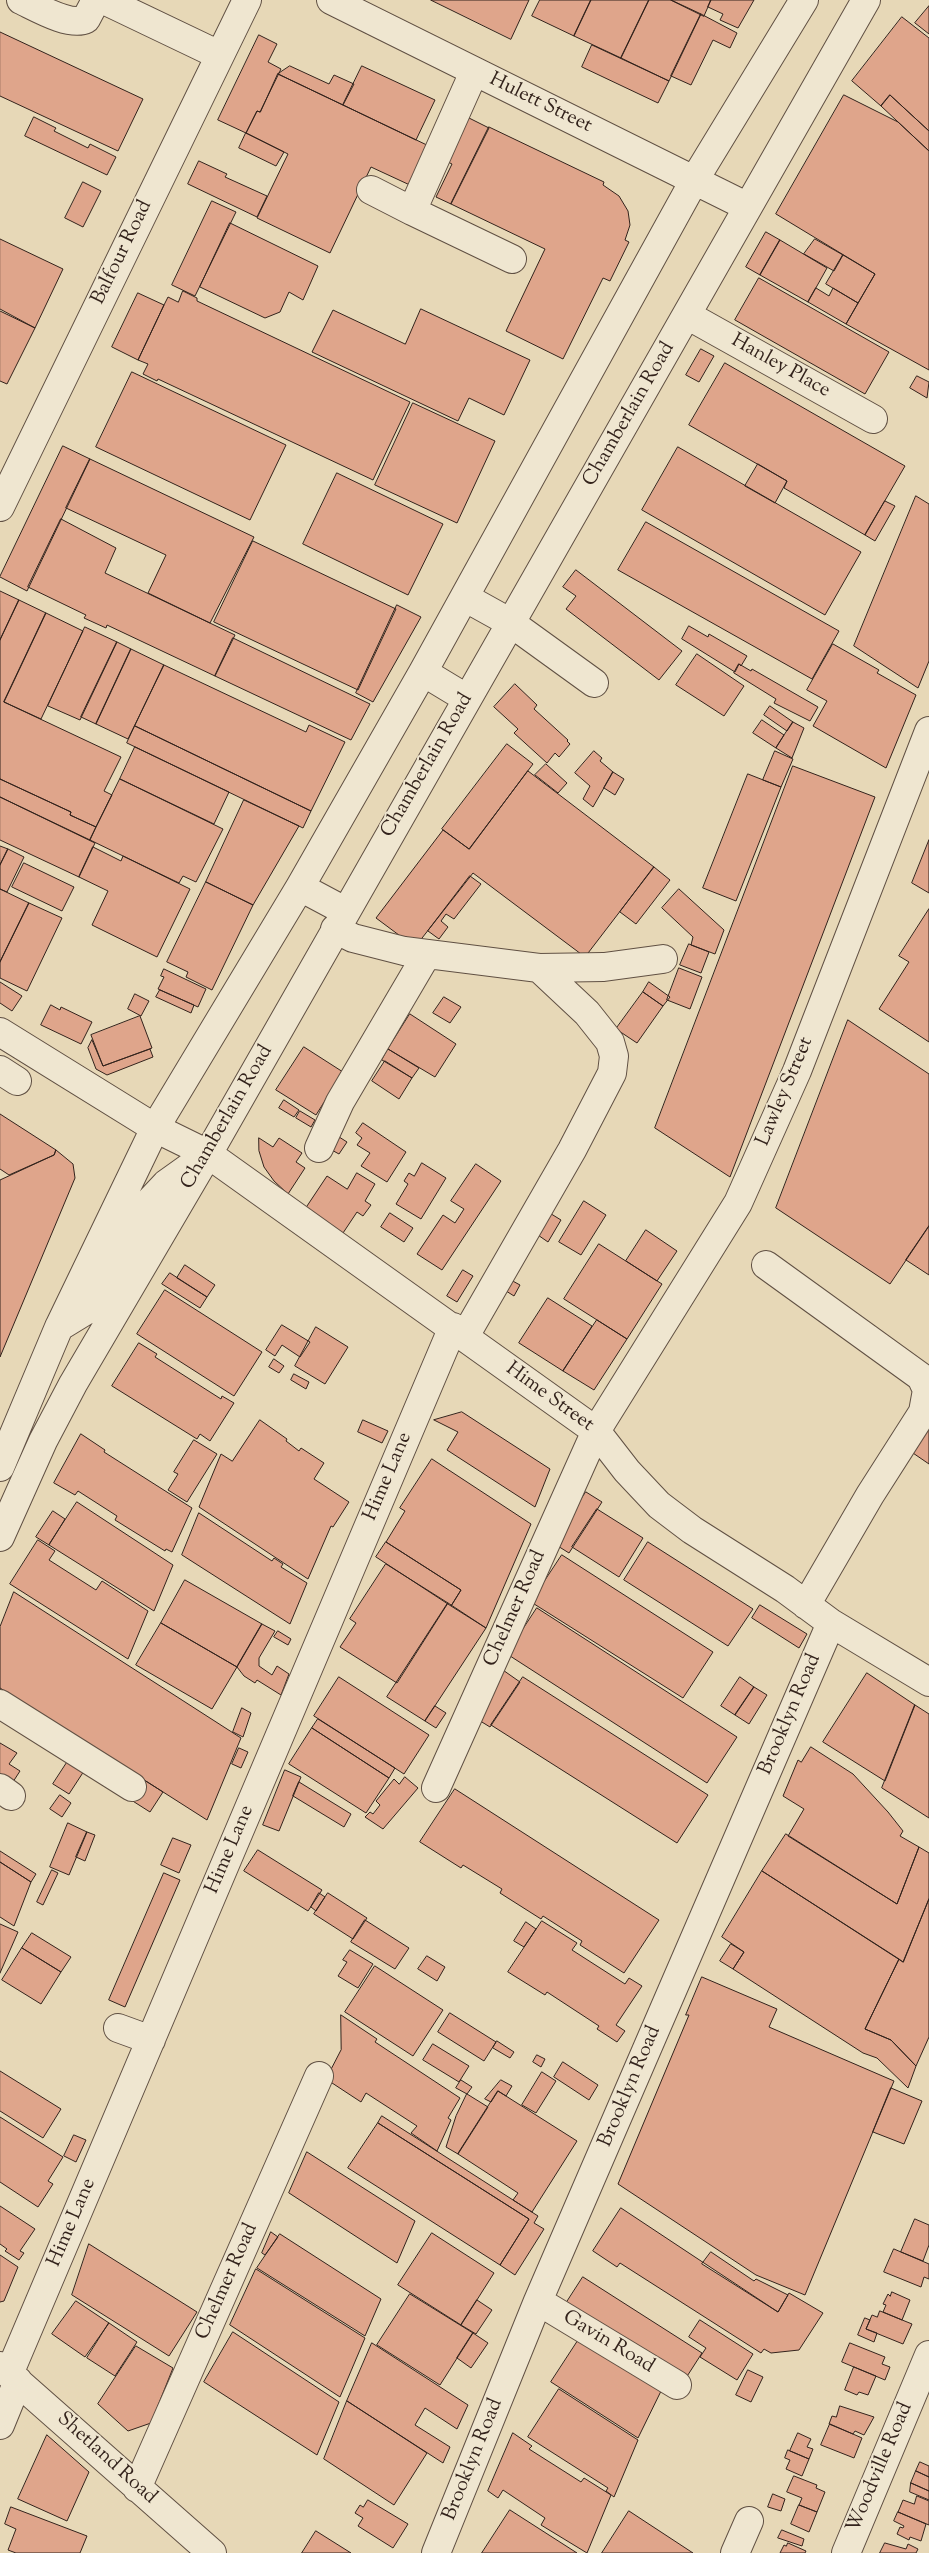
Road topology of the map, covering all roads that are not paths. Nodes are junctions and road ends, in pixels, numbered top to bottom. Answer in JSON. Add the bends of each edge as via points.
{"nodes":[{"id":1,"x":21,"y":0,"type":"edge"},
{"id":2,"x":96,"y":0,"type":"edge"},
{"id":3,"x":104,"y":0,"type":"edge"},
{"id":4,"x":247,"y":0,"type":"edge"},
{"id":5,"x":331,"y":0,"type":"edge"},
{"id":6,"x":804,"y":0,"type":"edge"},
{"id":7,"x":866,"y":0,"type":"edge"},
{"id":8,"x":219,"y":55,"type":"junction"},
{"id":9,"x":474,"y":72,"type":"junction"},
{"id":10,"x":695,"y":179,"type":"junction"},
{"id":11,"x":371,"y":190,"type":"dead end"},
{"id":12,"x":748,"y":208,"type":"junction"},
{"id":13,"x":412,"y":211,"type":"junction"},
{"id":14,"x":512,"y":258,"type":"dead end"},
{"id":15,"x":687,"y":315,"type":"junction"},
{"id":16,"x":873,"y":419,"type":"dead end"},
{"id":17,"x":0,"y":507,"type":"edge"},
{"id":18,"x":466,"y":598,"type":"junction"},
{"id":19,"x":511,"y":623,"type":"junction"},
{"id":20,"x":423,"y":672,"type":"junction"},
{"id":21,"x":594,"y":683,"type":"dead end"},
{"id":22,"x":466,"y":698,"type":"junction"},
{"id":23,"x":929,"y":731,"type":"edge"},
{"id":24,"x":300,"y":887,"type":"junction"},
{"id":25,"x":340,"y":920,"type":"junction"},
{"id":26,"x":427,"y":954,"type":"junction"},
{"id":27,"x":663,"y":959,"type":"dead end"},
{"id":28,"x":539,"y":968,"type":"junction"},
{"id":29,"x":0,"y":1032,"type":"edge"},
{"id":30,"x":156,"y":1128,"type":"junction"},
{"id":31,"x":319,"y":1148,"type":"dead end"},
{"id":32,"x":208,"y":1154,"type":"junction"},
{"id":33,"x":766,"y":1265,"type":"dead end"},
{"id":34,"x":59,"y":1328,"type":"junction"},
{"id":35,"x":459,"y":1331,"type":"junction"},
{"id":36,"x":41,"y":1370,"type":"junction"},
{"id":37,"x":73,"y":1384,"type":"junction"},
{"id":38,"x":596,"y":1430,"type":"junction"},
{"id":39,"x":0,"y":1467,"type":"edge"},
{"id":40,"x":0,"y":1537,"type":"edge"},
{"id":41,"x":806,"y":1605,"type":"junction"},
{"id":42,"x":831,"y":1623,"type":"junction"},
{"id":43,"x":929,"y":1682,"type":"edge"},
{"id":44,"x":0,"y":1704,"type":"edge"},
{"id":45,"x":132,"y":1786,"type":"dead end"},
{"id":46,"x":436,"y":1788,"type":"dead end"},
{"id":47,"x":118,"y":2028,"type":"dead end"},
{"id":48,"x":151,"y":2040,"type":"junction"},
{"id":49,"x":319,"y":2076,"type":"dead end"},
{"id":50,"x":538,"y":2301,"type":"junction"},
{"id":51,"x":929,"y":2355,"type":"edge"},
{"id":52,"x":9,"y":2373,"type":"edge"},
{"id":53,"x":677,"y":2386,"type":"dead end"},
{"id":54,"x":0,"y":2425,"type":"edge"},
{"id":55,"x":137,"y":2488,"type":"junction"},
{"id":56,"x":749,"y":2521,"type":"dead end"},
{"id":57,"x":212,"y":2553,"type":"edge"},
{"id":58,"x":436,"y":2553,"type":"edge"},
{"id":59,"x":735,"y":2553,"type":"edge"},
{"id":60,"x":846,"y":2553,"type":"edge"}],
"edges":[{"from":1,"to":2,"type":"street","via":[[77,22],[86,19]]},
{"from":3,"to":8,"type":"street"},
{"from":4,"to":8,"type":"street","name":"Balfour Road"},
{"from":5,"to":9,"type":"street","name":"Hulett Street"},
{"from":6,"to":10,"type":"street"},
{"from":7,"to":12,"type":"street","name":"Chamberlain Road"},
{"from":8,"to":17,"type":"street","name":"Balfour Road"},
{"from":9,"to":10,"type":"street","name":"Hulett Street"},
{"from":9,"to":13,"type":"street"},
{"from":10,"to":12,"type":"street","name":"Hulett Street"},
{"from":10,"to":18,"type":"street"},
{"from":11,"to":13,"type":"street"},
{"from":12,"to":15,"type":"street","name":"Chamberlain Road"},
{"from":13,"to":14,"type":"street"},
{"from":15,"to":16,"type":"street","name":"Hanley Place"},
{"from":15,"to":19,"type":"street","name":"Chamberlain Road"},
{"from":18,"to":19,"type":"street"},
{"from":18,"to":20,"type":"street"},
{"from":19,"to":21,"type":"street"},
{"from":19,"to":22,"type":"street","name":"Chamberlain Road"},
{"from":20,"to":22,"type":"street"},
{"from":20,"to":24,"type":"street"},
{"from":22,"to":25,"type":"street","name":"Chamberlain Road"},
{"from":23,"to":38,"type":"street","name":"Lawley Street","via":[[797,1071],[738,1203]]},
{"from":24,"to":25,"type":"street"},
{"from":24,"to":30,"type":"street"},
{"from":25,"to":26,"type":"street","via":[[362,940]]},
{"from":25,"to":32,"type":"street","name":"Chamberlain Road"},
{"from":26,"to":28,"type":"street"},
{"from":26,"to":31,"type":"street","via":[[340,1102]]},
{"from":27,"to":28,"type":"street","via":[[604,967]]},
{"from":28,"to":35,"type":"street","name":"Hime Lane","via":[[591,1018],[610,1042],[614,1056],[612,1073],[549,1191]]},
{"from":29,"to":30,"type":"street","name":"Hime Street"},
{"from":30,"to":32,"type":"street","name":"Hime Street"},
{"from":30,"to":34,"type":"street"},
{"from":32,"to":34,"type":"street","via":[[166,1184],[150,1200],[90,1308]]},
{"from":32,"to":35,"type":"street","name":"Hime Street"},
{"from":32,"to":37,"type":"street","name":"Chamberlain Road"},
{"from":33,"to":41,"type":"street","via":[[920,1377],[927,1390],[923,1412]]},
{"from":34,"to":36,"type":"street"},
{"from":35,"to":38,"type":"street","name":"Hime Street"},
{"from":35,"to":48,"type":"street","name":"Hime Lane"},
{"from":36,"to":37,"type":"street"},
{"from":36,"to":39,"type":"street"},
{"from":37,"to":40,"type":"street","name":"Chamberlain Road","via":[[43,1441]]},
{"from":38,"to":41,"type":"street","name":"Hime Street","via":[[627,1471],[659,1505],[727,1555]]},
{"from":38,"to":46,"type":"street","name":"Chelmer Road"},
{"from":41,"to":42,"type":"street","name":"Hime Street"},
{"from":42,"to":43,"type":"street","name":"Hime Street"},
{"from":42,"to":50,"type":"street","name":"Brooklyn Road"},
{"from":44,"to":45,"type":"street"},
{"from":47,"to":48,"type":"street"},
{"from":48,"to":52,"type":"street","name":"Hime Lane"},
{"from":49,"to":55,"type":"street","name":"Chelmer Road"},
{"from":50,"to":53,"type":"street","name":"Gavin Road"},
{"from":50,"to":58,"type":"street","name":"Brooklyn Road"},
{"from":51,"to":60,"type":"street","name":"Woodville Road"},
{"from":52,"to":54,"type":"street","name":"Hime Lane"},
{"from":52,"to":55,"type":"street","name":"Shetland Road"},
{"from":55,"to":57,"type":"street","name":"Shetland Road"},
{"from":56,"to":59,"type":"street"}]}
